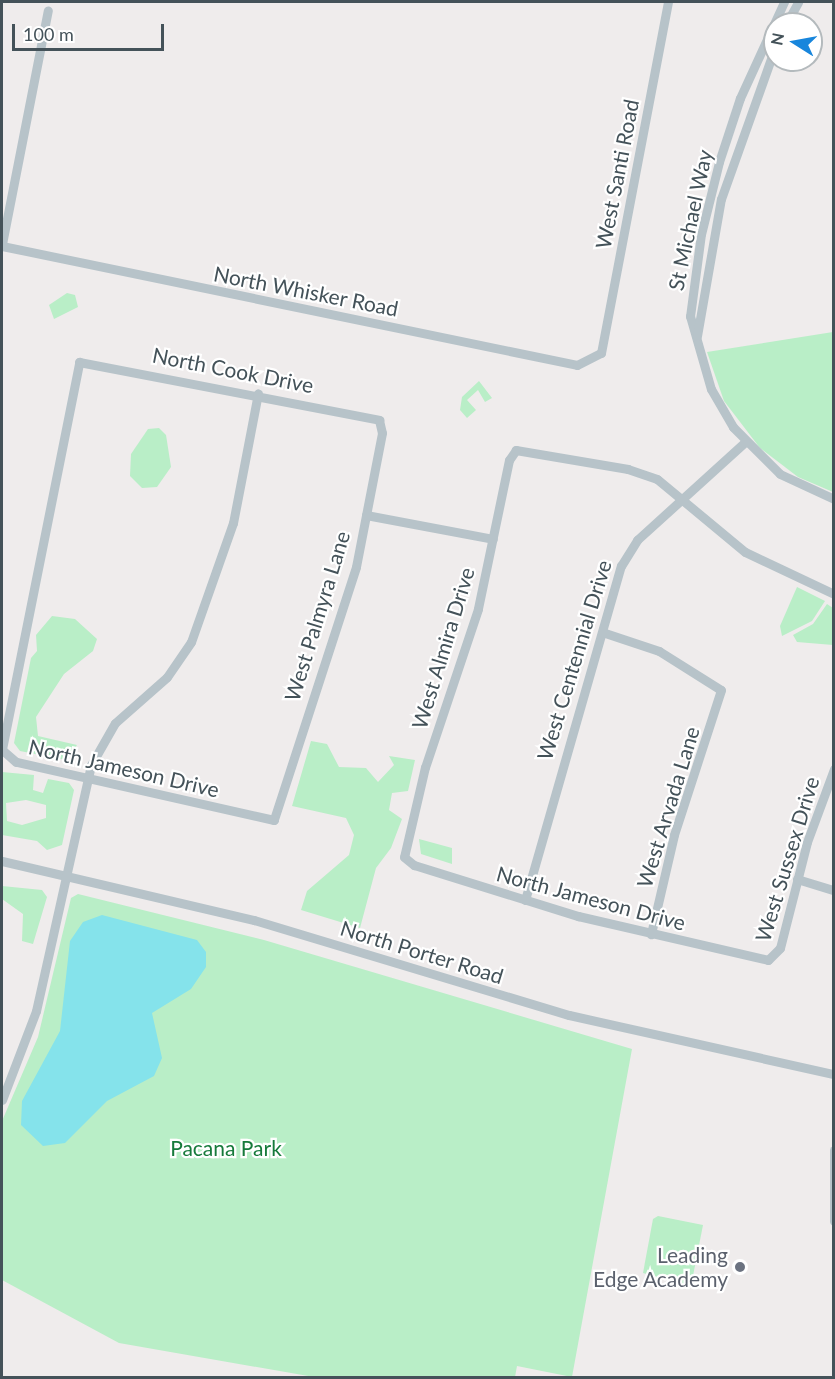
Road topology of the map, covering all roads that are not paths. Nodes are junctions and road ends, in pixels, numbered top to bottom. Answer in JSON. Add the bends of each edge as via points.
{"nodes":[{"id":1,"x":668,"y":2,"type":"edge"},
{"id":2,"x":784,"y":2,"type":"edge"},
{"id":3,"x":48,"y":10,"type":"dead end"},
{"id":4,"x":766,"y":72,"type":"edge"},
{"id":5,"x":2,"y":245,"type":"edge"},
{"id":6,"x":697,"y":336,"type":"junction"},
{"id":7,"x":602,"y":353,"type":"joint"},
{"id":8,"x":258,"y":393,"type":"junction"},
{"id":9,"x":379,"y":420,"type":"joint"},
{"id":10,"x":745,"y":442,"type":"junction"},
{"id":11,"x":834,"y":499,"type":"edge"},
{"id":12,"x":682,"y":500,"type":"junction"},
{"id":13,"x":366,"y":515,"type":"junction"},
{"id":14,"x":493,"y":539,"type":"junction"},
{"id":15,"x":834,"y":594,"type":"edge"},
{"id":16,"x":605,"y":633,"type":"junction"},
{"id":17,"x":2,"y":752,"type":"edge"},
{"id":18,"x":834,"y":770,"type":"edge"},
{"id":19,"x":87,"y":777,"type":"junction"},
{"id":20,"x":274,"y":820,"type":"joint"},
{"id":21,"x":404,"y":857,"type":"joint"},
{"id":22,"x":2,"y":861,"type":"edge"},
{"id":23,"x":66,"y":874,"type":"junction"},
{"id":24,"x":797,"y":879,"type":"junction"},
{"id":25,"x":834,"y":890,"type":"edge"},
{"id":26,"x":525,"y":900,"type":"junction"},
{"id":27,"x":651,"y":934,"type":"junction"},
{"id":28,"x":773,"y":959,"type":"joint"},
{"id":29,"x":834,"y":1074,"type":"edge"},
{"id":30,"x":2,"y":1100,"type":"edge"},
{"id":31,"x":834,"y":1150,"type":"edge"},
{"id":32,"x":834,"y":1221,"type":"edge"}],
"edges":[{"from":1,"to":7,"type":"street","name":"West Santi Road"},
{"from":2,"to":6,"type":"street","name":"St Michael Way","via":[[740,98],[708,203],[692,291],[690,316]]},
{"from":3,"to":5,"type":"street"},
{"from":4,"to":6,"type":"street","name":"St Michael Way","via":[[724,188]]},
{"from":5,"to":7,"type":"street","name":"North Whisker Road","via":[[577,365]]},
{"from":6,"to":10,"type":"street","via":[[711,389]]},
{"from":8,"to":9,"type":"street","name":"North Cook Drive"},
{"from":8,"to":17,"type":"street","name":"North Cook Drive","via":[[79,362]]},
{"from":8,"to":19,"type":"street","via":[[233,523],[191,642],[167,677],[115,723]]},
{"from":9,"to":13,"type":"street","name":"West Palmyra Lane","via":[[382,433]]},
{"from":10,"to":11,"type":"street","via":[[780,474]]},
{"from":10,"to":12,"type":"street","name":"West Centennial Drive"},
{"from":12,"to":14,"type":"street","name":"West Almira Drive","via":[[657,479],[635,471],[516,450]]},
{"from":12,"to":15,"type":"street","via":[[745,552]]},
{"from":12,"to":16,"type":"street","name":"West Centennial Drive","via":[[628,552]]},
{"from":13,"to":14,"type":"street"},
{"from":13,"to":20,"type":"street","name":"West Palmyra Lane","via":[[356,567]]},
{"from":14,"to":21,"type":"street","name":"West Almira Drive","via":[[478,609],[424,767]]},
{"from":16,"to":26,"type":"street","name":"West Centennial Drive","via":[[555,783]]},
{"from":16,"to":27,"type":"street","name":"West Arvada Lane","via":[[659,651],[721,690],[674,835]]},
{"from":17,"to":19,"type":"street","name":"North Jameson Drive"},
{"from":18,"to":24,"type":"street","name":"West Sussex Drive"},
{"from":19,"to":20,"type":"street","name":"North Jameson Drive"},
{"from":19,"to":23,"type":"street"},
{"from":21,"to":26,"type":"street","name":"North Jameson Drive"},
{"from":22,"to":23,"type":"street","name":"North Porter Road"},
{"from":23,"to":29,"type":"street","name":"North Porter Road","via":[[254,920],[579,1018]]},
{"from":23,"to":30,"type":"street","via":[[36,1011]]},
{"from":24,"to":25,"type":"street"},
{"from":24,"to":28,"type":"street","name":"West Sussex Drive"},
{"from":26,"to":27,"type":"street","name":"North Jameson Drive"},
{"from":27,"to":28,"type":"street","name":"North Jameson Drive"},
{"from":31,"to":32,"type":"street"}]}
